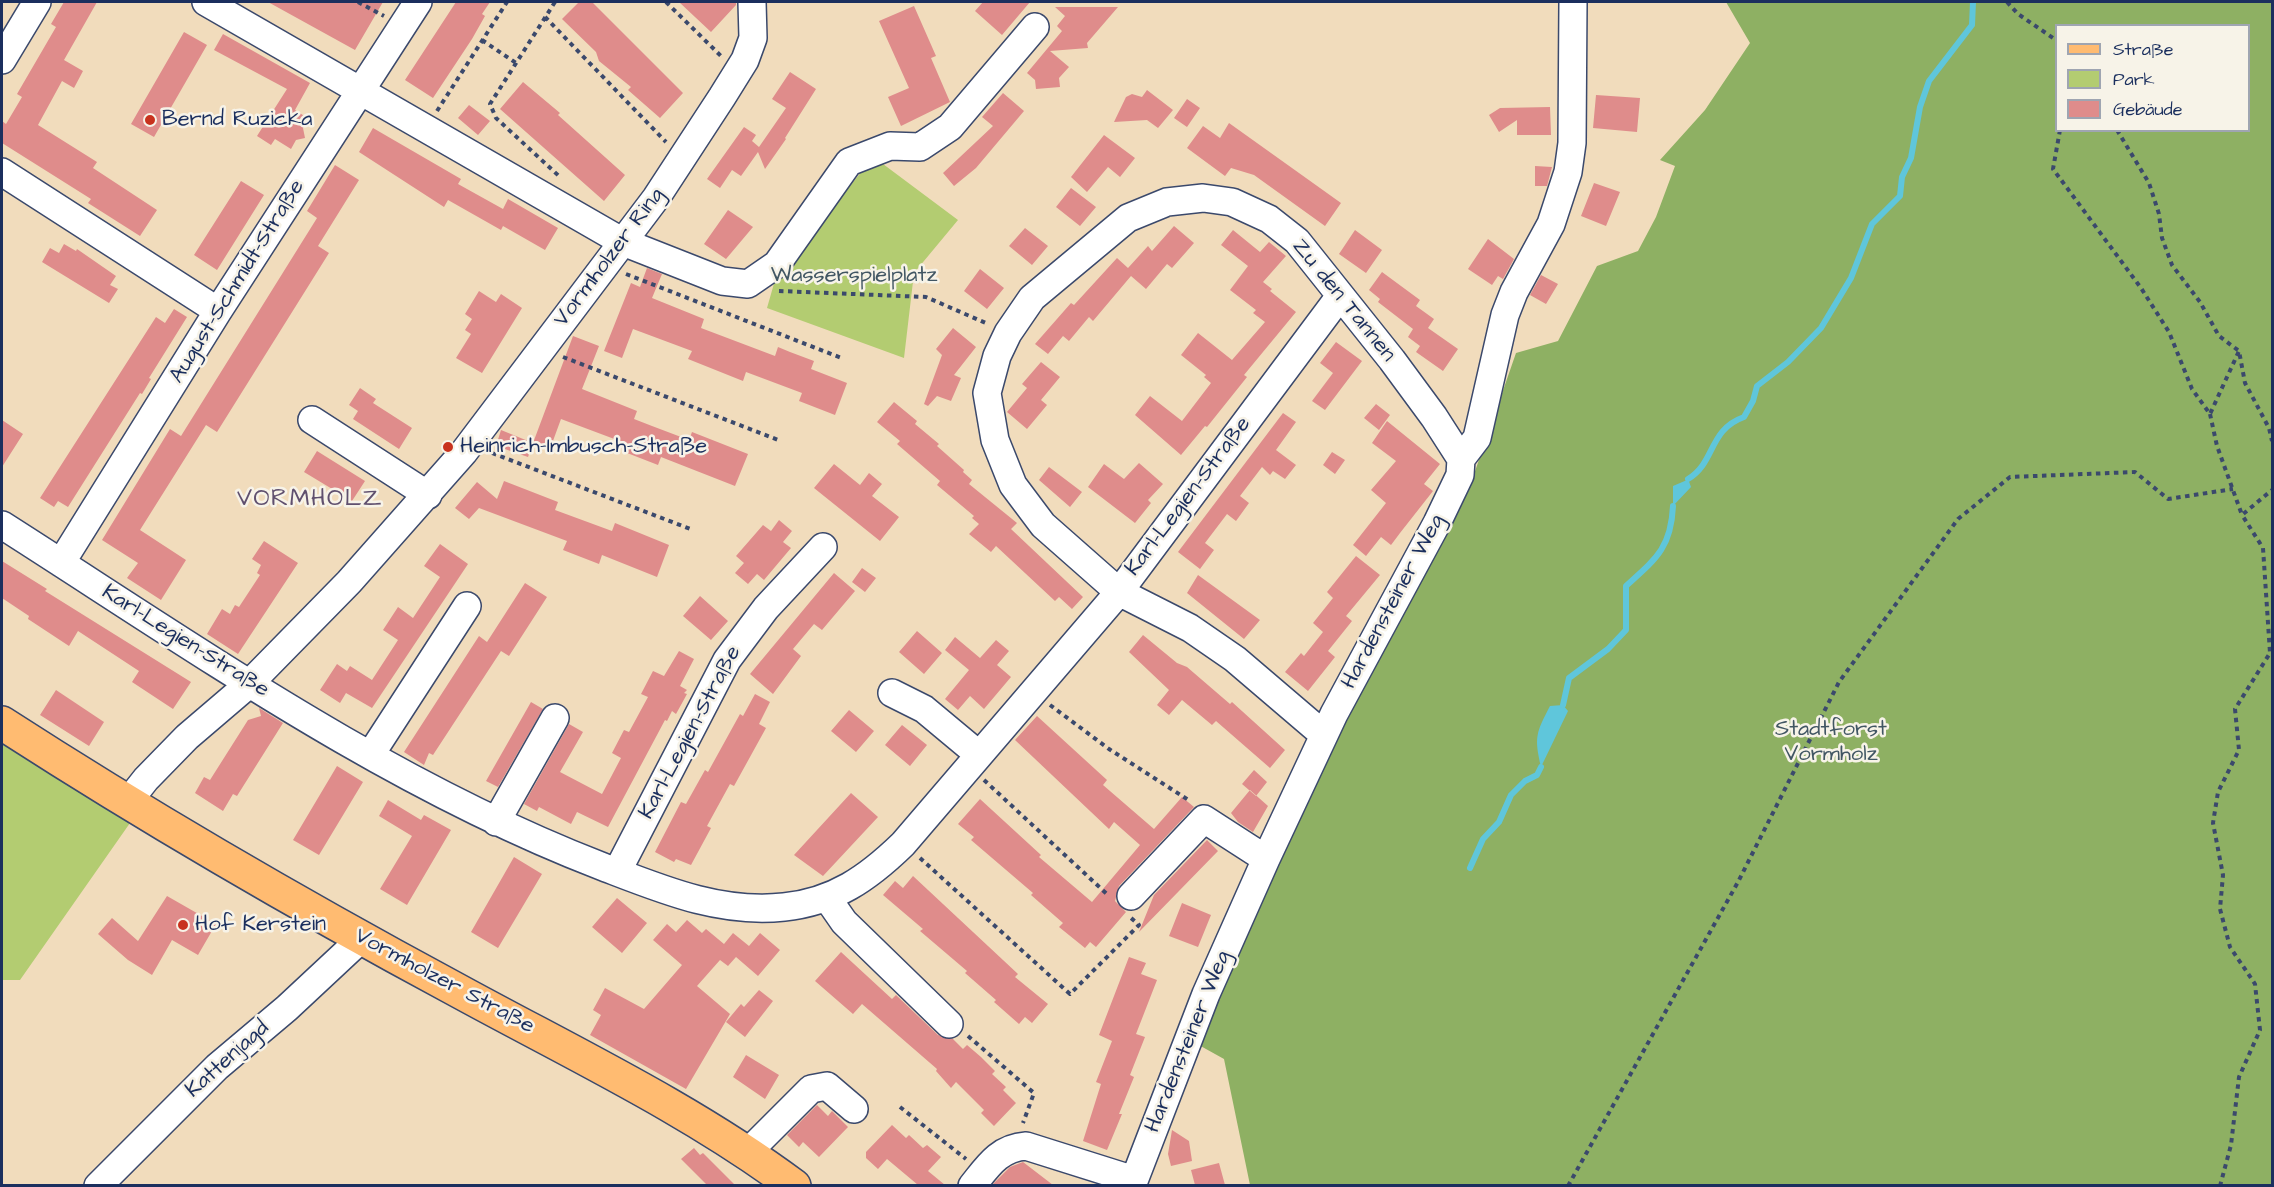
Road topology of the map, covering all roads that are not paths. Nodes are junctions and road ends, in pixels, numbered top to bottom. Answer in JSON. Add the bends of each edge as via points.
{"nodes":[{"id":1,"x":37,"y":2,"type":"edge"},
{"id":2,"x":206,"y":2,"type":"edge"},
{"id":3,"x":418,"y":2,"type":"edge"},
{"id":4,"x":752,"y":2,"type":"edge"},
{"id":5,"x":1573,"y":2,"type":"edge"},
{"id":6,"x":1035,"y":27,"type":"dead end"},
{"id":7,"x":2,"y":60,"type":"edge"},
{"id":8,"x":359,"y":92,"type":"junction"},
{"id":9,"x":2,"y":172,"type":"edge"},
{"id":10,"x":623,"y":242,"type":"junction"},
{"id":11,"x":1340,"y":296,"type":"junction"},
{"id":12,"x":218,"y":311,"type":"junction"},
{"id":13,"x":312,"y":420,"type":"dead end"},
{"id":14,"x":1461,"y":459,"type":"junction"},
{"id":15,"x":428,"y":495,"type":"junction"},
{"id":16,"x":2,"y":525,"type":"edge"},
{"id":17,"x":823,"y":547,"type":"dead end"},
{"id":18,"x":61,"y":563,"type":"junction"},
{"id":19,"x":1119,"y":592,"type":"junction"},
{"id":20,"x":467,"y":606,"type":"dead end"},
{"id":21,"x":249,"y":684,"type":"junction"},
{"id":22,"x":892,"y":693,"type":"dead end"},
{"id":23,"x":555,"y":718,"type":"dead end"},
{"id":24,"x":2,"y":723,"type":"edge"},
{"id":25,"x":1324,"y":735,"type":"junction"},
{"id":26,"x":370,"y":754,"type":"junction"},
{"id":27,"x":973,"y":760,"type":"junction"},
{"id":28,"x":127,"y":803,"type":"junction"},
{"id":29,"x":496,"y":822,"type":"junction"},
{"id":30,"x":1266,"y":859,"type":"junction"},
{"id":31,"x":616,"y":872,"type":"junction"},
{"id":32,"x":828,"y":899,"type":"junction"},
{"id":33,"x":1126,"y":907,"type":"road end"},
{"id":34,"x":362,"y":938,"type":"junction"},
{"id":35,"x":949,"y":1024,"type":"road end"},
{"id":36,"x":855,"y":1109,"type":"dead end"},
{"id":37,"x":747,"y":1153,"type":"junction"},
{"id":38,"x":1133,"y":1183,"type":"edge"},
{"id":39,"x":98,"y":1185,"type":"edge"},
{"id":40,"x":794,"y":1185,"type":"edge"},
{"id":41,"x":972,"y":1185,"type":"edge"}],
"edges":[{"from":1,"to":7,"type":"street"},
{"from":2,"to":8,"type":"street"},
{"from":3,"to":8,"type":"street","name":"August-Schmidt-Straße"},
{"from":4,"to":10,"type":"street","name":"Vormholzer Ring","via":[[753,38],[737,73]]},
{"from":5,"to":14,"type":"street","name":"Hardensteiner Weg","via":[[1572,143],[1568,172],[1551,224],[1508,307],[1477,438]]},
{"from":6,"to":10,"type":"street","via":[[950,127],[920,147],[890,146],[849,162],[777,264],[748,284],[722,281]]},
{"from":8,"to":10,"type":"street"},
{"from":8,"to":12,"type":"street","name":"August-Schmidt-Straße"},
{"from":9,"to":12,"type":"street"},
{"from":10,"to":15,"type":"street","name":"Vormholzer Ring"},
{"from":11,"to":14,"type":"street","name":"Zu den Tannen","via":[[1434,417]]},
{"from":11,"to":19,"type":"street","name":"Karl-Legien-Straße"},
{"from":11,"to":19,"type":"street","name":"Zu den Tannen","via":[[1297,241],[1269,219],[1232,202],[1203,198],[1167,202],[1128,218],[1032,298],[997,356],[987,393],[995,440],[1013,485],[1043,525]]},
{"from":12,"to":18,"type":"street","name":"August-Schmidt-Straße"},
{"from":13,"to":15,"type":"street"},
{"from":14,"to":25,"type":"street","name":"Hardensteiner Weg","via":[[1460,475],[1437,523]]},
{"from":15,"to":21,"type":"street","name":"Vormholzer Ring"},
{"from":16,"to":18,"type":"street","name":"Karl-Legien-Straße"},
{"from":17,"to":31,"type":"street","name":"Karl-Legien-Straße","via":[[766,608],[727,660]]},
{"from":18,"to":21,"type":"street","name":"Karl-Legien-Straße"},
{"from":19,"to":25,"type":"street","name":"Zu den Tannen","via":[[1199,634],[1235,659]]},
{"from":19,"to":27,"type":"street","name":"Karl-Legien-Straße"},
{"from":20,"to":26,"type":"street"},
{"from":21,"to":26,"type":"street","name":"Karl-Legien-Straße"},
{"from":21,"to":28,"type":"street","name":"Vormholzer Ring","via":[[187,737]]},
{"from":22,"to":27,"type":"street","via":[[924,709]]},
{"from":23,"to":29,"type":"street"},
{"from":24,"to":28,"type":"main road","name":"Vormholzer Straße"},
{"from":25,"to":30,"type":"street","name":"Hardensteiner Weg"},
{"from":26,"to":29,"type":"street","name":"Karl-Legien-Straße"},
{"from":27,"to":32,"type":"street","name":"Karl-Legien-Straße","via":[[877,869]]},
{"from":28,"to":34,"type":"main road","name":"Vormholzer Straße"},
{"from":29,"to":31,"type":"street","name":"Karl-Legien-Straße"},
{"from":30,"to":33,"type":"street","via":[[1204,819]]},
{"from":30,"to":38,"type":"street","name":"Hardensteiner Weg","via":[[1206,994]]},
{"from":31,"to":32,"type":"street","name":"Karl-Legien-Straße","via":[[697,901],[741,907],[784,907]]},
{"from":32,"to":35,"type":"street","via":[[844,922]]},
{"from":34,"to":37,"type":"main road","name":"Vormholzer Straße","via":[[618,1075]]},
{"from":34,"to":39,"type":"street","name":"Kattenjagd","via":[[201,1083]]},
{"from":36,"to":37,"type":"street","via":[[827,1086],[811,1089]]},
{"from":37,"to":40,"type":"main road","name":"Vormholzer Straße"},
{"from":38,"to":41,"type":"street","via":[[1036,1147],[1018,1147],[998,1155]]}]}
